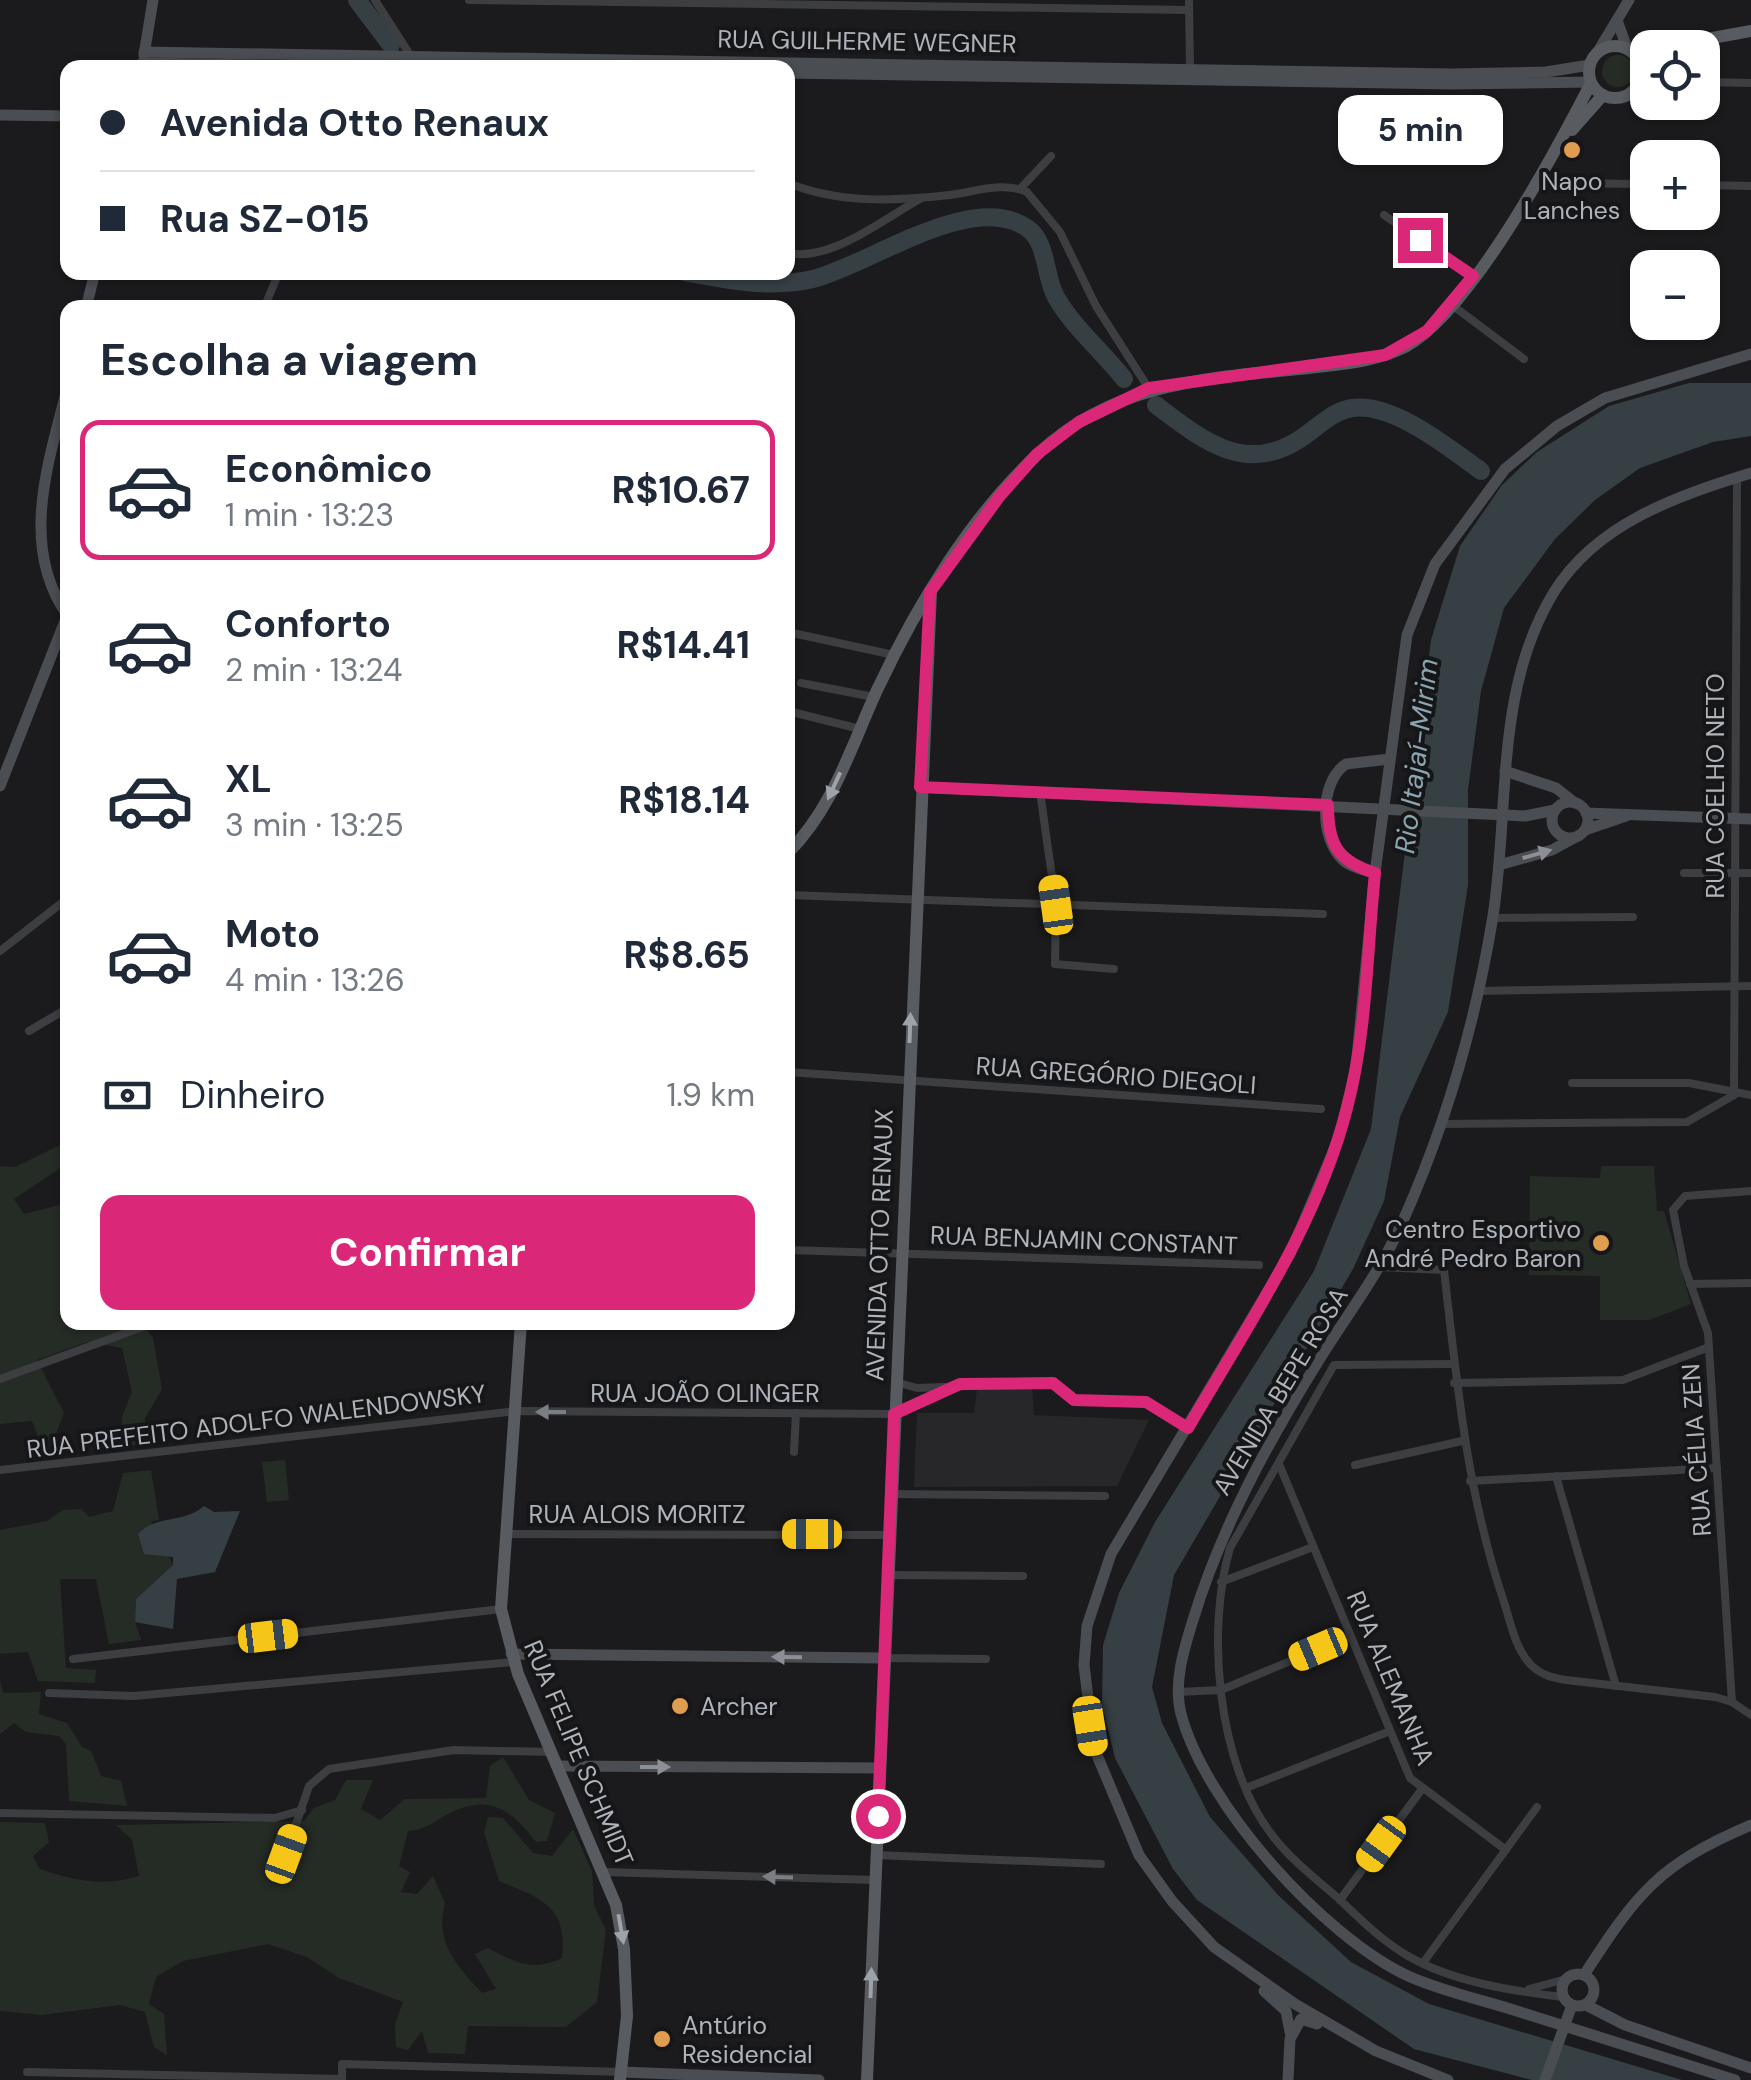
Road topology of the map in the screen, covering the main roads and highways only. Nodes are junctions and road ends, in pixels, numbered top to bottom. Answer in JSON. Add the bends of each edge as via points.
{"nodes":[{"id":1,"x":153,"y":0,"type":"edge"},
{"id":2,"x":1630,"y":0,"type":"edge"},
{"id":3,"x":1617,"y":20,"type":"junction"},
{"id":4,"x":1751,"y":32,"type":"edge"},
{"id":5,"x":1720,"y":37,"type":"edge"},
{"id":6,"x":1630,"y":41,"type":"edge"},
{"id":7,"x":1720,"y":42,"type":"edge"},
{"id":8,"x":1630,"y":49,"type":"edge"},
{"id":9,"x":1593,"y":59,"type":"junction"},
{"id":10,"x":143,"y":60,"type":"edge"},
{"id":11,"x":795,"y":68,"type":"edge"},
{"id":12,"x":842,"y":69,"type":"junction"},
{"id":13,"x":795,"y":73,"type":"edge"},
{"id":14,"x":1501,"y":79,"type":"junction"},
{"id":15,"x":1591,"y":82,"type":"junction"},
{"id":16,"x":1630,"y":89,"type":"edge"},
{"id":17,"x":1603,"y":95,"type":"junction"},
{"id":18,"x":0,"y":115,"type":"edge"},
{"id":19,"x":60,"y":116,"type":"edge"},
{"id":20,"x":1560,"y":143,"type":"junction"},
{"id":21,"x":1751,"y":354,"type":"edge"},
{"id":22,"x":60,"y":418,"type":"edge"},
{"id":23,"x":1751,"y":473,"type":"edge"},
{"id":24,"x":930,"y":592,"type":"junction"},
{"id":25,"x":60,"y":601,"type":"edge"},
{"id":26,"x":60,"y":634,"type":"edge"},
{"id":27,"x":905,"y":634,"type":"junction"},
{"id":28,"x":928,"y":636,"type":"junction"},
{"id":29,"x":1390,"y":759,"type":"junction"},
{"id":30,"x":1505,"y":771,"type":"junction"},
{"id":31,"x":0,"y":786,"type":"edge"},
{"id":32,"x":920,"y":787,"type":"junction"},
{"id":33,"x":1575,"y":803,"type":"junction"},
{"id":34,"x":1328,"y":805,"type":"junction"},
{"id":35,"x":1554,"y":810,"type":"junction"},
{"id":36,"x":1586,"y":813,"type":"junction"},
{"id":37,"x":1526,"y":816,"type":"junction"},
{"id":38,"x":1626,"y":816,"type":"junction"},
{"id":39,"x":1751,"y":819,"type":"edge"},
{"id":40,"x":1554,"y":830,"type":"junction"},
{"id":41,"x":1585,"y":830,"type":"junction"},
{"id":42,"x":1574,"y":838,"type":"junction"},
{"id":43,"x":795,"y":845,"type":"edge"},
{"id":44,"x":1499,"y":864,"type":"junction"},
{"id":45,"x":1375,"y":873,"type":"junction"},
{"id":46,"x":521,"y":1330,"type":"edge"},
{"id":47,"x":512,"y":1658,"type":"junction"},
{"id":48,"x":884,"y":1658,"type":"junction"},
{"id":49,"x":557,"y":1766,"type":"junction"},
{"id":50,"x":880,"y":1768,"type":"junction"},
{"id":51,"x":1751,"y":1825,"type":"edge"},
{"id":52,"x":1244,"y":1970,"type":"junction"},
{"id":53,"x":1584,"y":1975,"type":"junction"},
{"id":54,"x":1572,"y":2005,"type":"junction"},
{"id":55,"x":1345,"y":2034,"type":"junction"},
{"id":56,"x":1290,"y":2039,"type":"junction"},
{"id":57,"x":1751,"y":2068,"type":"edge"},
{"id":58,"x":621,"y":2076,"type":"edge"},
{"id":59,"x":818,"y":2080,"type":"edge"},
{"id":60,"x":867,"y":2080,"type":"edge"},
{"id":61,"x":1288,"y":2080,"type":"edge"},
{"id":62,"x":1448,"y":2080,"type":"edge"},
{"id":63,"x":1545,"y":2080,"type":"edge"},
{"id":64,"x":1735,"y":2080,"type":"edge"}],
"edges":[{"from":1,"to":10,"type":"main road"},
{"from":2,"to":3,"type":"main road"},
{"from":3,"to":6,"type":"main road"},
{"from":3,"to":9,"type":"main road"},
{"from":4,"to":5,"type":"main road"},
{"from":4,"to":7,"type":"main road"},
{"from":8,"to":9,"type":"main road","via":[[1611,46]]},
{"from":9,"to":14,"type":"main road","name":"RUA GUILHERME WEGNER"},
{"from":9,"to":15,"type":"main road"},
{"from":11,"to":12,"type":"main road","name":"RUA GUILHERME WEGNER"},
{"from":12,"to":13,"type":"main road","name":"RUA GUILHERME WEGNER"},
{"from":12,"to":14,"type":"main road","name":"RUA GUILHERME WEGNER"},
{"from":14,"to":15,"type":"main road","name":"RUA GUILHERME WEGNER"},
{"from":15,"to":17,"type":"main road"},
{"from":15,"to":20,"type":"main road"},
{"from":16,"to":17,"type":"main road","via":[[1620,98]]},
{"from":17,"to":20,"type":"main road"},
{"from":18,"to":19,"type":"main road"},
{"from":20,"to":24,"type":"main road","via":[[1452,305],[1416,340],[1367,360],[1149,388],[1079,422],[1037,454],[999,497]]},
{"from":21,"to":29,"type":"main road","via":[[1605,398],[1556,426],[1506,470],[1470,512],[1422,589],[1407,635]]},
{"from":22,"to":25,"type":"main road","via":[[40,530],[45,570]]},
{"from":23,"to":30,"type":"main road","name":"AVENIDA BEPE ROSA","via":[[1628,522],[1569,571],[1528,650],[1512,706]]},
{"from":24,"to":27,"type":"main road"},
{"from":24,"to":28,"type":"main road","name":"AVENIDA OTTO RENAUX"},
{"from":26,"to":31,"type":"main road"},
{"from":27,"to":28,"type":"main road","via":[[917,630]]},
{"from":27,"to":43,"type":"main road","one_way":true,"via":[[818,817]]},
{"from":28,"to":32,"type":"main road","name":"AVENIDA OTTO RENAUX"},
{"from":29,"to":34,"type":"main road","via":[[1340,768]]},
{"from":29,"to":45,"type":"main road"},
{"from":30,"to":33,"type":"main road","via":[[1566,792]]},
{"from":30,"to":44,"type":"main road","name":"AVENIDA BEPE ROSA"},
{"from":32,"to":34,"type":"main road"},
{"from":48,"to":32,"type":"main road","name":"AVENIDA OTTO RENAUX","one_way":true},
{"from":33,"to":35,"type":"main road"},
{"from":33,"to":36,"type":"main road"},
{"from":34,"to":37,"type":"main road"},
{"from":34,"to":45,"type":"main road","via":[[1332,846],[1345,863]]},
{"from":35,"to":37,"type":"main road"},
{"from":35,"to":40,"type":"main road"},
{"from":36,"to":38,"type":"main road"},
{"from":36,"to":41,"type":"main road"},
{"from":37,"to":40,"type":"main road"},
{"from":38,"to":39,"type":"main road"},
{"from":38,"to":41,"type":"main road"},
{"from":40,"to":42,"type":"main road"},
{"from":41,"to":42,"type":"main road"},
{"from":44,"to":42,"type":"main road","one_way":true},
{"from":44,"to":64,"type":"main road","name":"AVENIDA BEPE ROSA","via":[[1477,990],[1440,1124],[1404,1218],[1226,1529],[1189,1631],[1178,1692],[1188,1732],[1256,1848],[1383,1961],[1442,1988]]},
{"from":45,"to":52,"type":"main road","via":[[1356,1067],[1339,1138],[1290,1254],[1111,1554],[1087,1626],[1094,1748],[1139,1855],[1191,1924]]},
{"from":46,"to":47,"type":"main road","name":"RUA FELIPE SCHMIDT","via":[[501,1609]]},
{"from":48,"to":47,"type":"main road","one_way":true},
{"from":47,"to":49,"type":"main road","name":"RUA FELIPE SCHMIDT"},
{"from":48,"to":50,"type":"main road","name":"AVENIDA OTTO RENAUX"},
{"from":49,"to":50,"type":"main road","one_way":true},
{"from":49,"to":58,"type":"main road","name":"RUA FELIPE SCHMIDT","one_way":true,"via":[[616,1904],[624,1949]]},
{"from":60,"to":50,"type":"main road","name":"AVENIDA OTTO RENAUX","one_way":true},
{"from":51,"to":53,"type":"main road","via":[[1657,1875]]},
{"from":52,"to":55,"type":"main road"},
{"from":52,"to":56,"type":"main road","via":[[1286,2011]]},
{"from":53,"to":54,"type":"main road","via":[[1594,1986]]},
{"from":53,"to":54,"type":"main road","via":[[1566,1979]]},
{"from":54,"to":57,"type":"main road"},
{"from":54,"to":63,"type":"main road"},
{"from":55,"to":56,"type":"main road","via":[[1301,2019]]},
{"from":55,"to":62,"type":"main road"},
{"from":56,"to":61,"type":"main road"},
{"from":58,"to":59,"type":"main road"}]}
